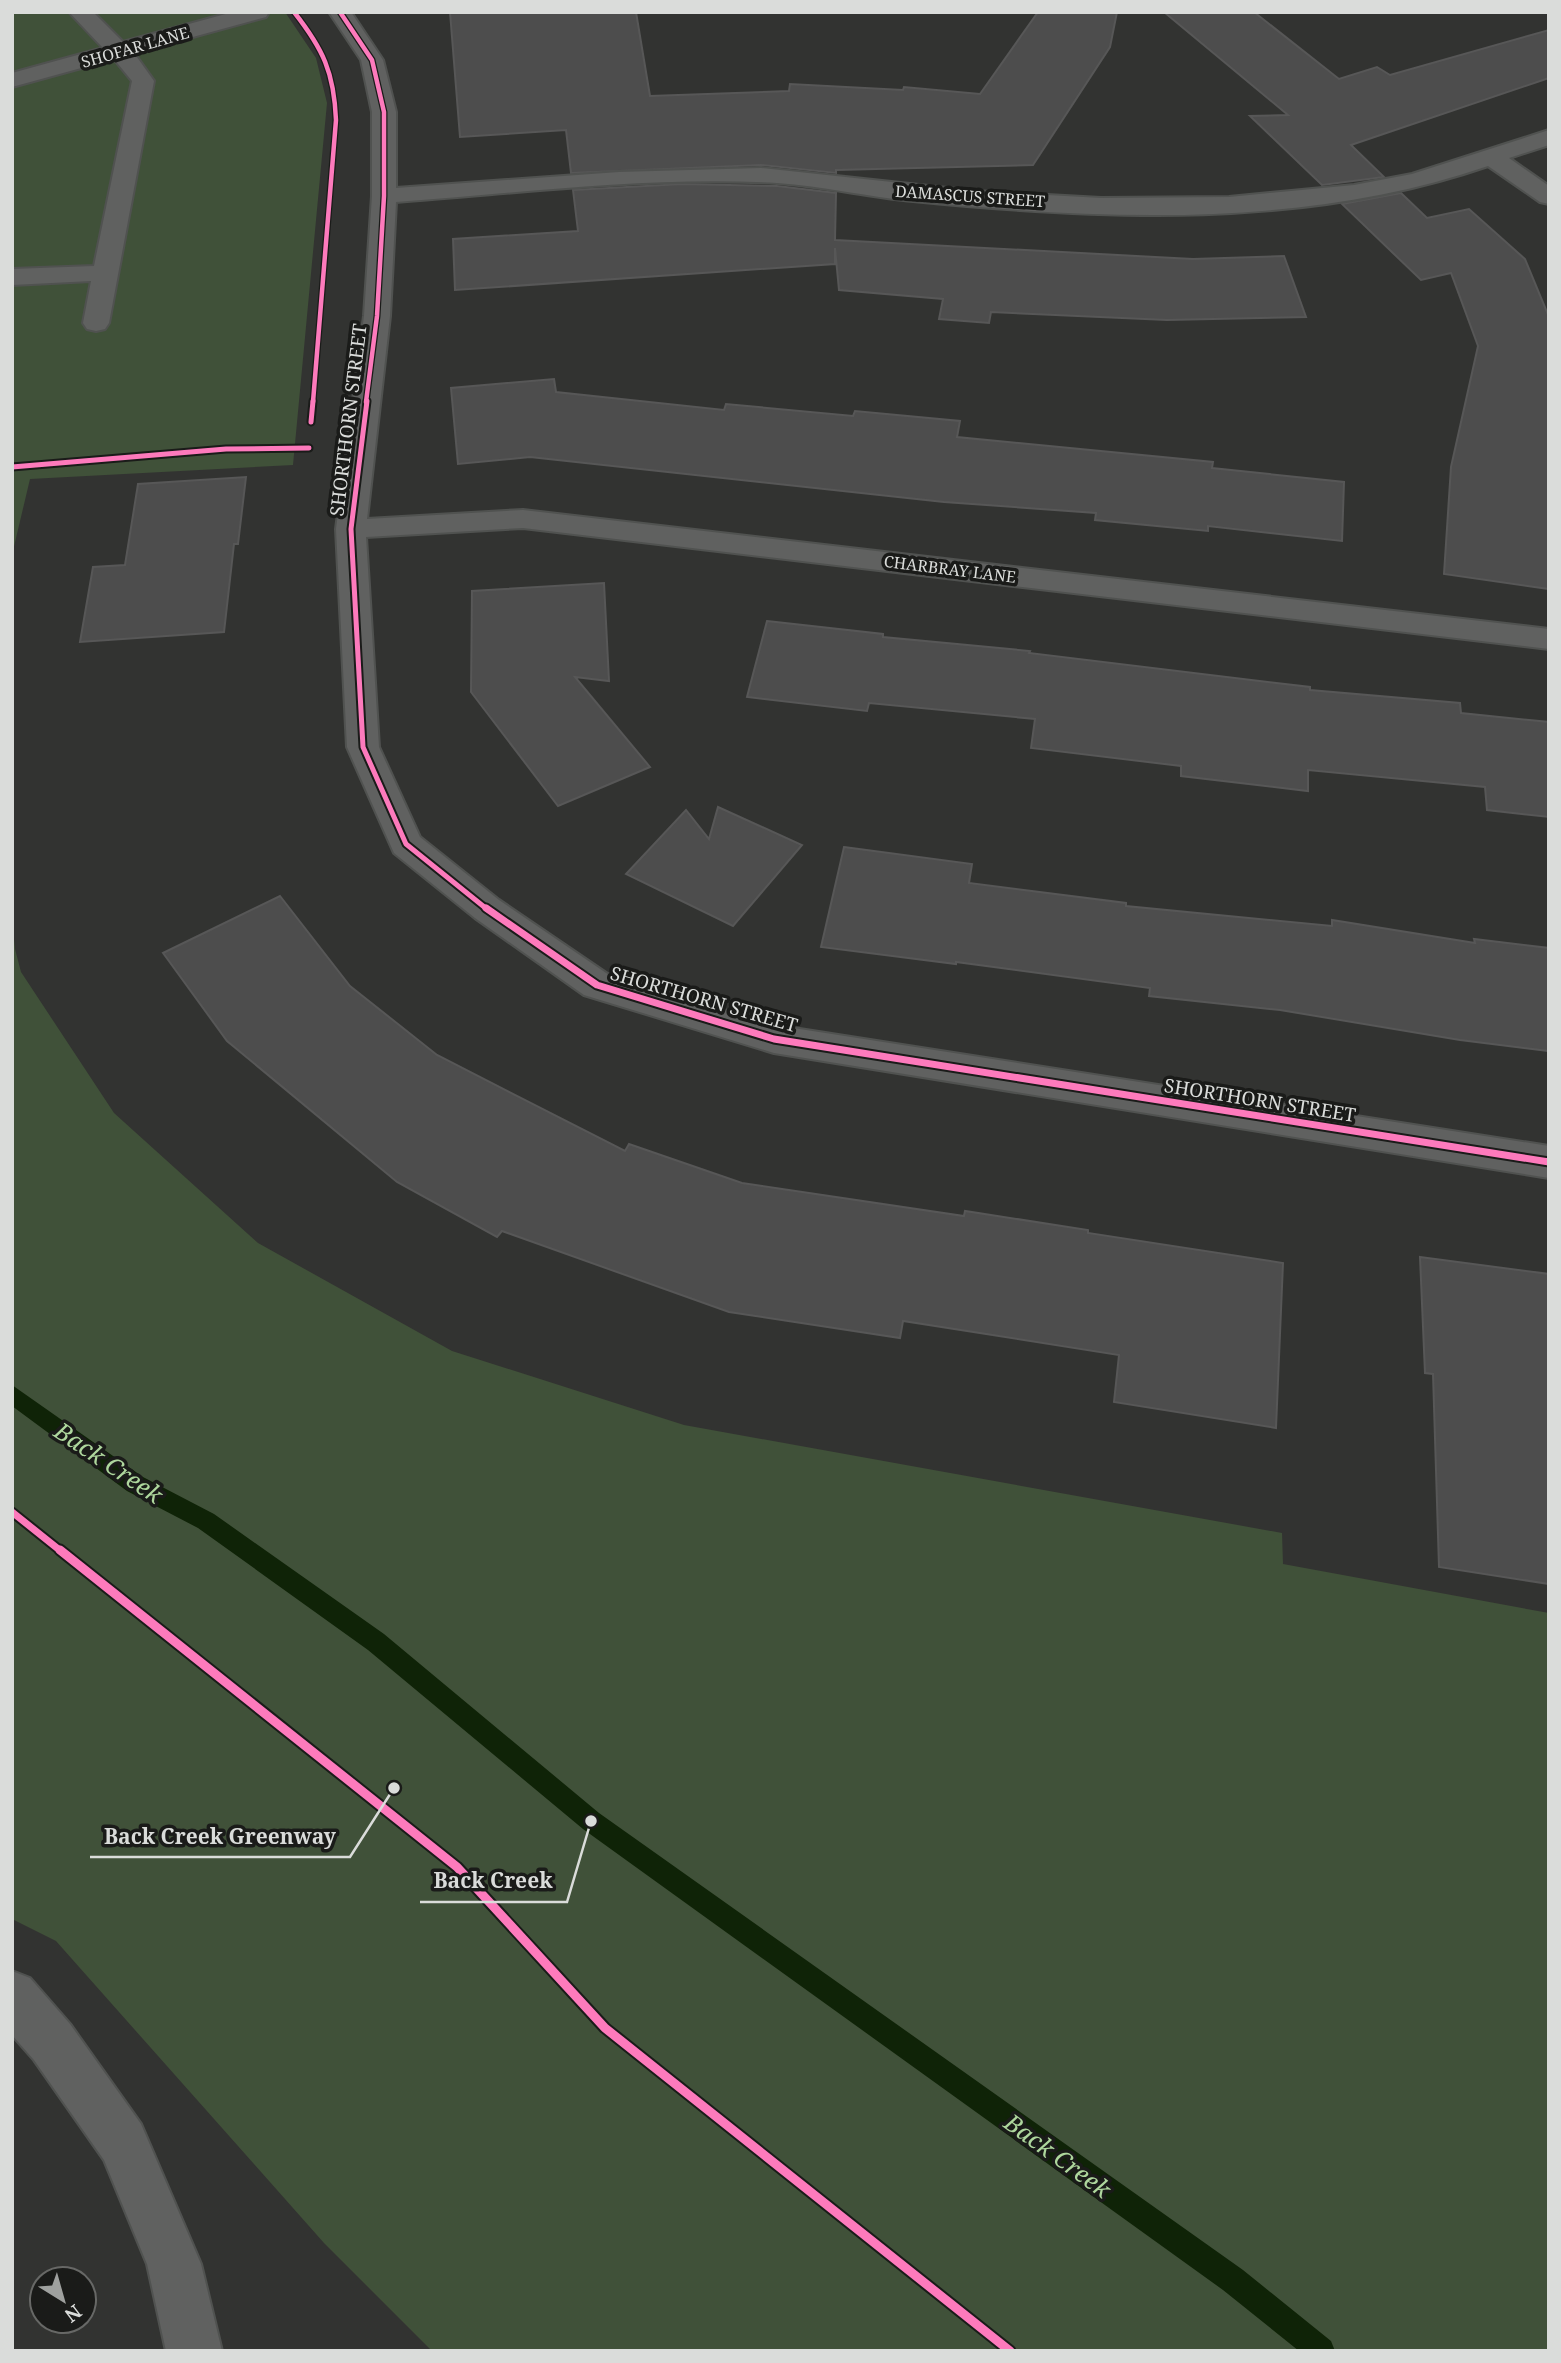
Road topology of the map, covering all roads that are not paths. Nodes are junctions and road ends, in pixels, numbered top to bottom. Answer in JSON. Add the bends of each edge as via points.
{"nodes":[{"id":1,"x":80,"y":12,"type":"edge"},
{"id":2,"x":258,"y":12,"type":"edge"},
{"id":3,"x":341,"y":12,"type":"edge"},
{"id":4,"x":117,"y":52,"type":"junction"},
{"id":5,"x":12,"y":80,"type":"edge"},
{"id":6,"x":1549,"y":137,"type":"edge"},
{"id":7,"x":1490,"y":156,"type":"junction"},
{"id":8,"x":384,"y":196,"type":"junction"},
{"id":9,"x":1549,"y":197,"type":"edge"},
{"id":10,"x":106,"y":273,"type":"junction"},
{"id":11,"x":12,"y":276,"type":"edge"},
{"id":12,"x":96,"y":323,"type":"dead end"},
{"id":13,"x":351,"y":529,"type":"junction"},
{"id":14,"x":1549,"y":639,"type":"edge"},
{"id":15,"x":1549,"y":1162,"type":"edge"},
{"id":16,"x":12,"y":1996,"type":"edge"},
{"id":17,"x":194,"y":2351,"type":"edge"}],
"edges":[{"from":1,"to":4,"type":"street"},
{"from":2,"to":4,"type":"street","name":"SHOFAR LANE"},
{"from":3,"to":8,"type":"street","name":"SHORTHORN STREET","via":[[372,60],[384,112]]},
{"from":4,"to":5,"type":"street","name":"SHOFAR LANE"},
{"from":4,"to":10,"type":"street","via":[[143,81]]},
{"from":6,"to":7,"type":"street","name":"DAMASCUS STREET"},
{"from":7,"to":8,"type":"street","name":"DAMASCUS STREET","via":[[1415,181],[1311,199],[1189,205],[912,194],[764,175],[611,179]]},
{"from":7,"to":9,"type":"street"},
{"from":8,"to":13,"type":"street","name":"SHORTHORN STREET","via":[[377,316]]},
{"from":10,"to":11,"type":"street"},
{"from":10,"to":12,"type":"street"},
{"from":13,"to":14,"type":"street","name":"CHARBRAY LANE","via":[[523,519]]},
{"from":13,"to":15,"type":"street","name":"SHORTHORN STREET","via":[[363,747],[407,844],[487,909],[597,985],[774,1039]]},
{"from":16,"to":17,"type":"street","via":[[52,2042],[123,2142],[174,2264]]}]}
